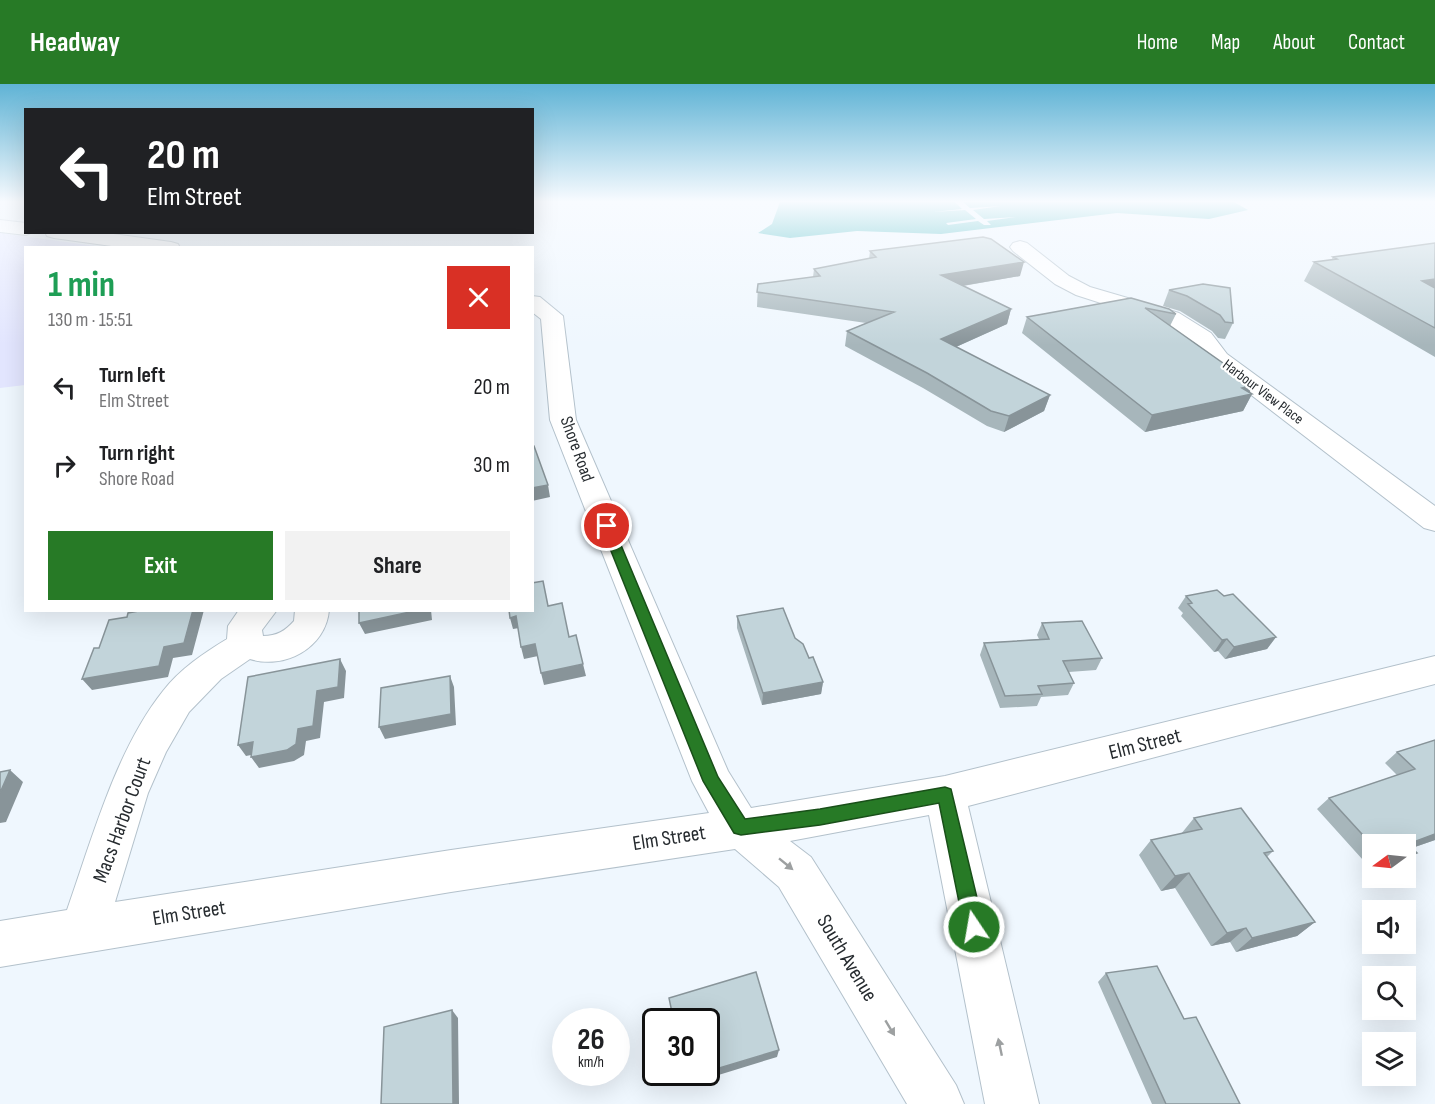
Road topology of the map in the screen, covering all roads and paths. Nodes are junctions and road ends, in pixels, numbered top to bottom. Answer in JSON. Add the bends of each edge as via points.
{"nodes":[{"id":1,"x":1022,"y":250,"type":"edge"},
{"id":2,"x":534,"y":303,"type":"edge"},
{"id":3,"x":1435,"y":521,"type":"edge"},
{"id":4,"x":312,"y":612,"type":"edge"},
{"id":5,"x":253,"y":627,"type":"edge"},
{"id":6,"x":1435,"y":669,"type":"edge"},
{"id":7,"x":945,"y":794,"type":"junction"},
{"id":8,"x":741,"y":827,"type":"junction"},
{"id":9,"x":84,"y":929,"type":"junction"},
{"id":10,"x":0,"y":944,"type":"edge"},
{"id":11,"x":937,"y":1104,"type":"edge"},
{"id":12,"x":1012,"y":1104,"type":"edge"}],
"edges":[{"from":1,"to":3,"type":"street","name":"Harbour View Place","via":[[1083,291],[1171,318],[1203,338],[1219,359]]},
{"from":2,"to":8,"type":"street","name":"Shore Road","via":[[552,316],[563,420],[712,781]]},
{"from":4,"to":5,"type":"street","name":"Macs Harbor Court","via":[[312,623],[295,641],[268,649],[259,649]]},
{"from":5,"to":9,"type":"street","name":"Macs Harbor Court","via":[[176,701],[150,745],[129,793]]},
{"from":6,"to":7,"type":"street","name":"Elm Street"},
{"from":7,"to":8,"type":"street","name":"Elm Street"},
{"from":12,"to":7,"type":"street","one_way":true},
{"from":8,"to":9,"type":"street","name":"Elm Street"},
{"from":8,"to":11,"type":"street","name":"South Avenue","one_way":true,"via":[[795,872]]},
{"from":9,"to":10,"type":"street","name":"Elm Street"}]}
